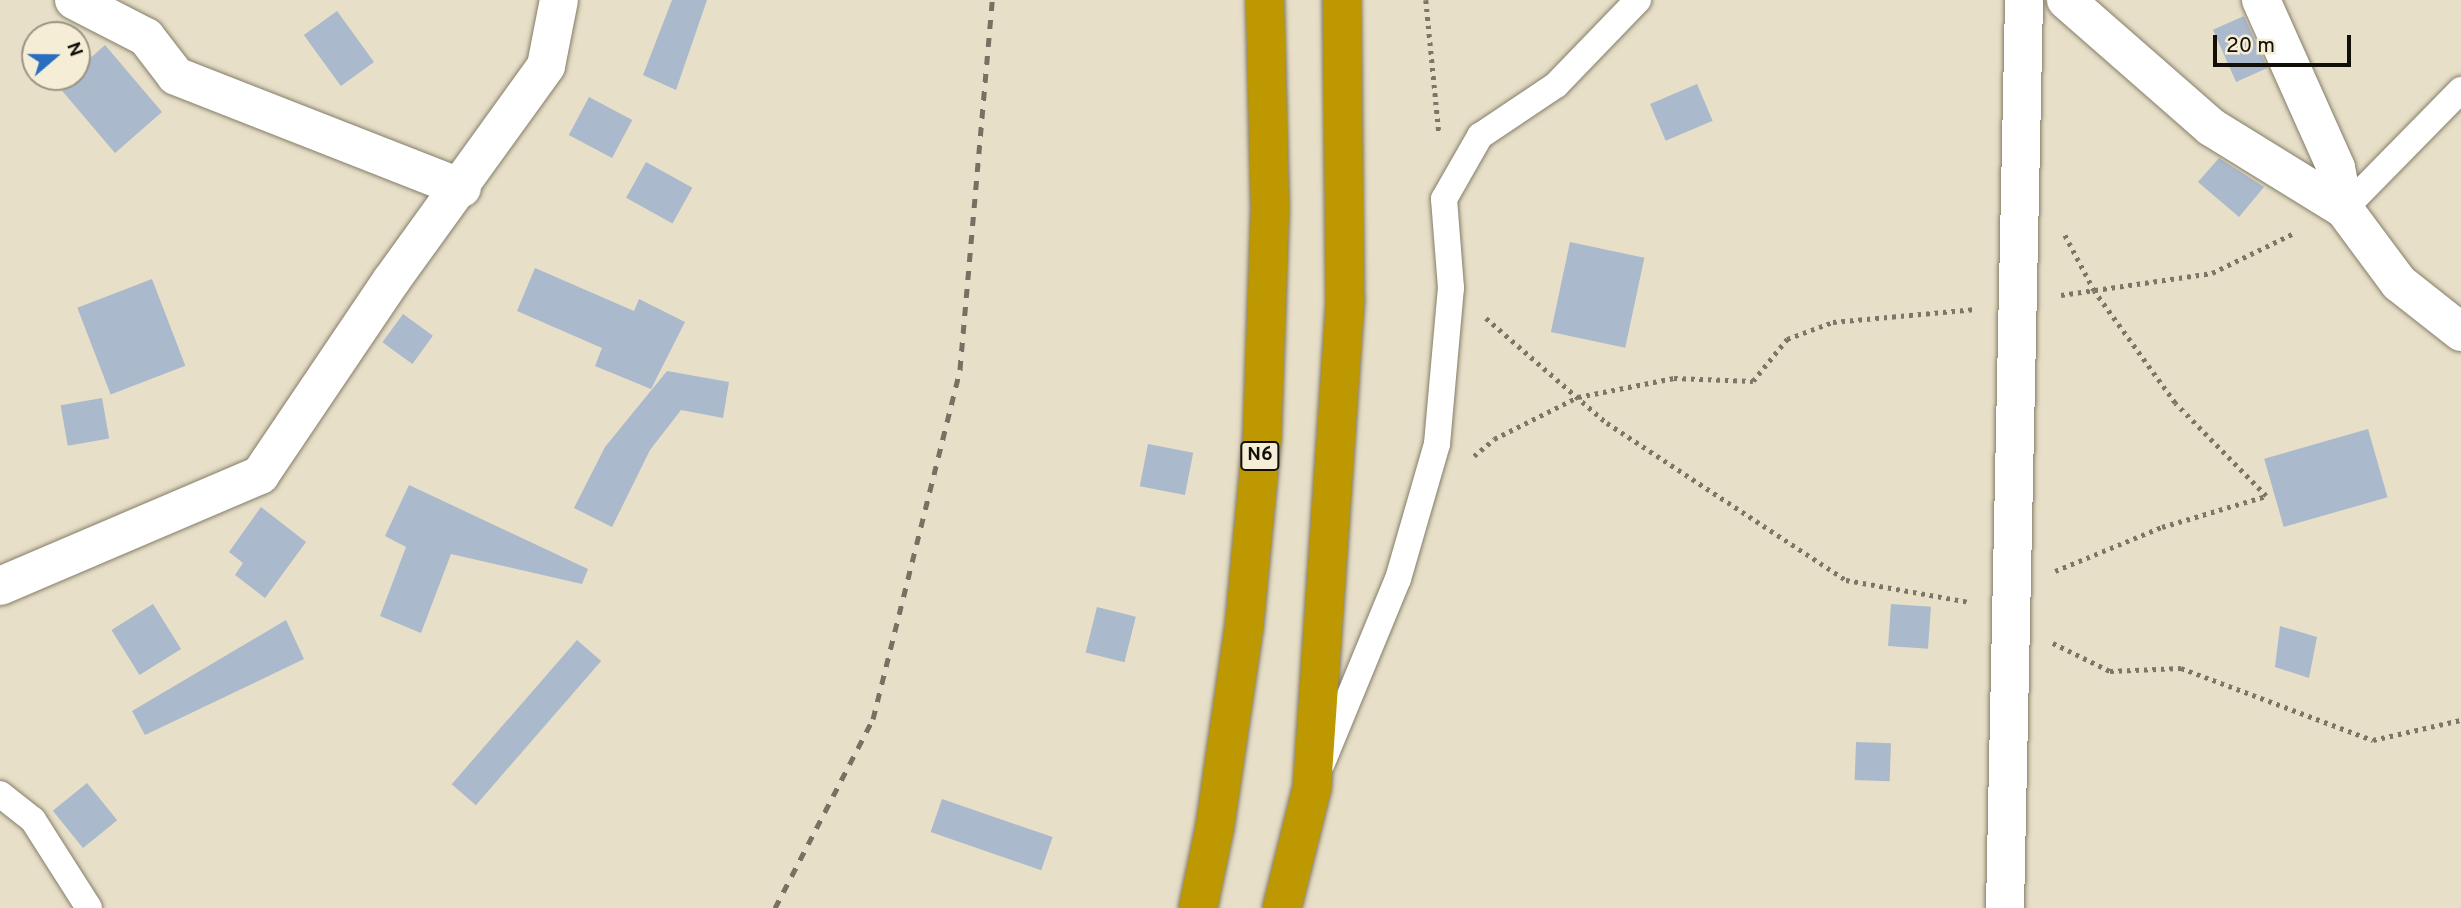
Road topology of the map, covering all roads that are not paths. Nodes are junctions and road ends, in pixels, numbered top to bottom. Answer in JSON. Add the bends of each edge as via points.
{"nodes":[{"id":1,"x":74,"y":0,"type":"edge"},
{"id":2,"x":559,"y":0,"type":"edge"},
{"id":3,"x":1265,"y":0,"type":"edge"},
{"id":4,"x":1342,"y":0,"type":"edge"},
{"id":5,"x":1638,"y":0,"type":"edge"},
{"id":6,"x":2024,"y":0,"type":"edge"},
{"id":7,"x":2066,"y":0,"type":"edge"},
{"id":8,"x":2261,"y":0,"type":"edge"},
{"id":9,"x":2461,"y":90,"type":"edge"},
{"id":10,"x":462,"y":188,"type":"junction"},
{"id":11,"x":2344,"y":209,"type":"junction"},
{"id":12,"x":2461,"y":332,"type":"edge"},
{"id":13,"x":0,"y":586,"type":"edge"},
{"id":14,"x":1312,"y":788,"type":"junction"},
{"id":15,"x":0,"y":794,"type":"edge"},
{"id":16,"x":89,"y":908,"type":"edge"},
{"id":17,"x":1198,"y":908,"type":"edge"},
{"id":18,"x":1282,"y":908,"type":"edge"},
{"id":19,"x":2005,"y":908,"type":"edge"}],
"edges":[{"from":1,"to":10,"type":"street","via":[[146,37],[176,76]]},
{"from":2,"to":10,"type":"street","via":[[546,66]]},
{"from":3,"to":17,"type":"highway","number":"N6","via":[[1270,208],[1262,438],[1244,628]]},
{"from":4,"to":14,"type":"highway","via":[[1345,299]]},
{"from":5,"to":14,"type":"lane","via":[[1556,85],[1479,136],[1444,199],[1451,288],[1437,444],[1398,579]]},
{"from":6,"to":19,"type":"street"},
{"from":7,"to":11,"type":"street","via":[[2211,127]]},
{"from":8,"to":11,"type":"street","via":[[2336,168]]},
{"from":9,"to":11,"type":"lane"},
{"from":10,"to":13,"type":"street","via":[[391,281],[260,475]]},
{"from":11,"to":12,"type":"street","via":[[2399,283]]},
{"from":14,"to":18,"type":"highway"},
{"from":15,"to":16,"type":"lane","via":[[33,820]]}]}
